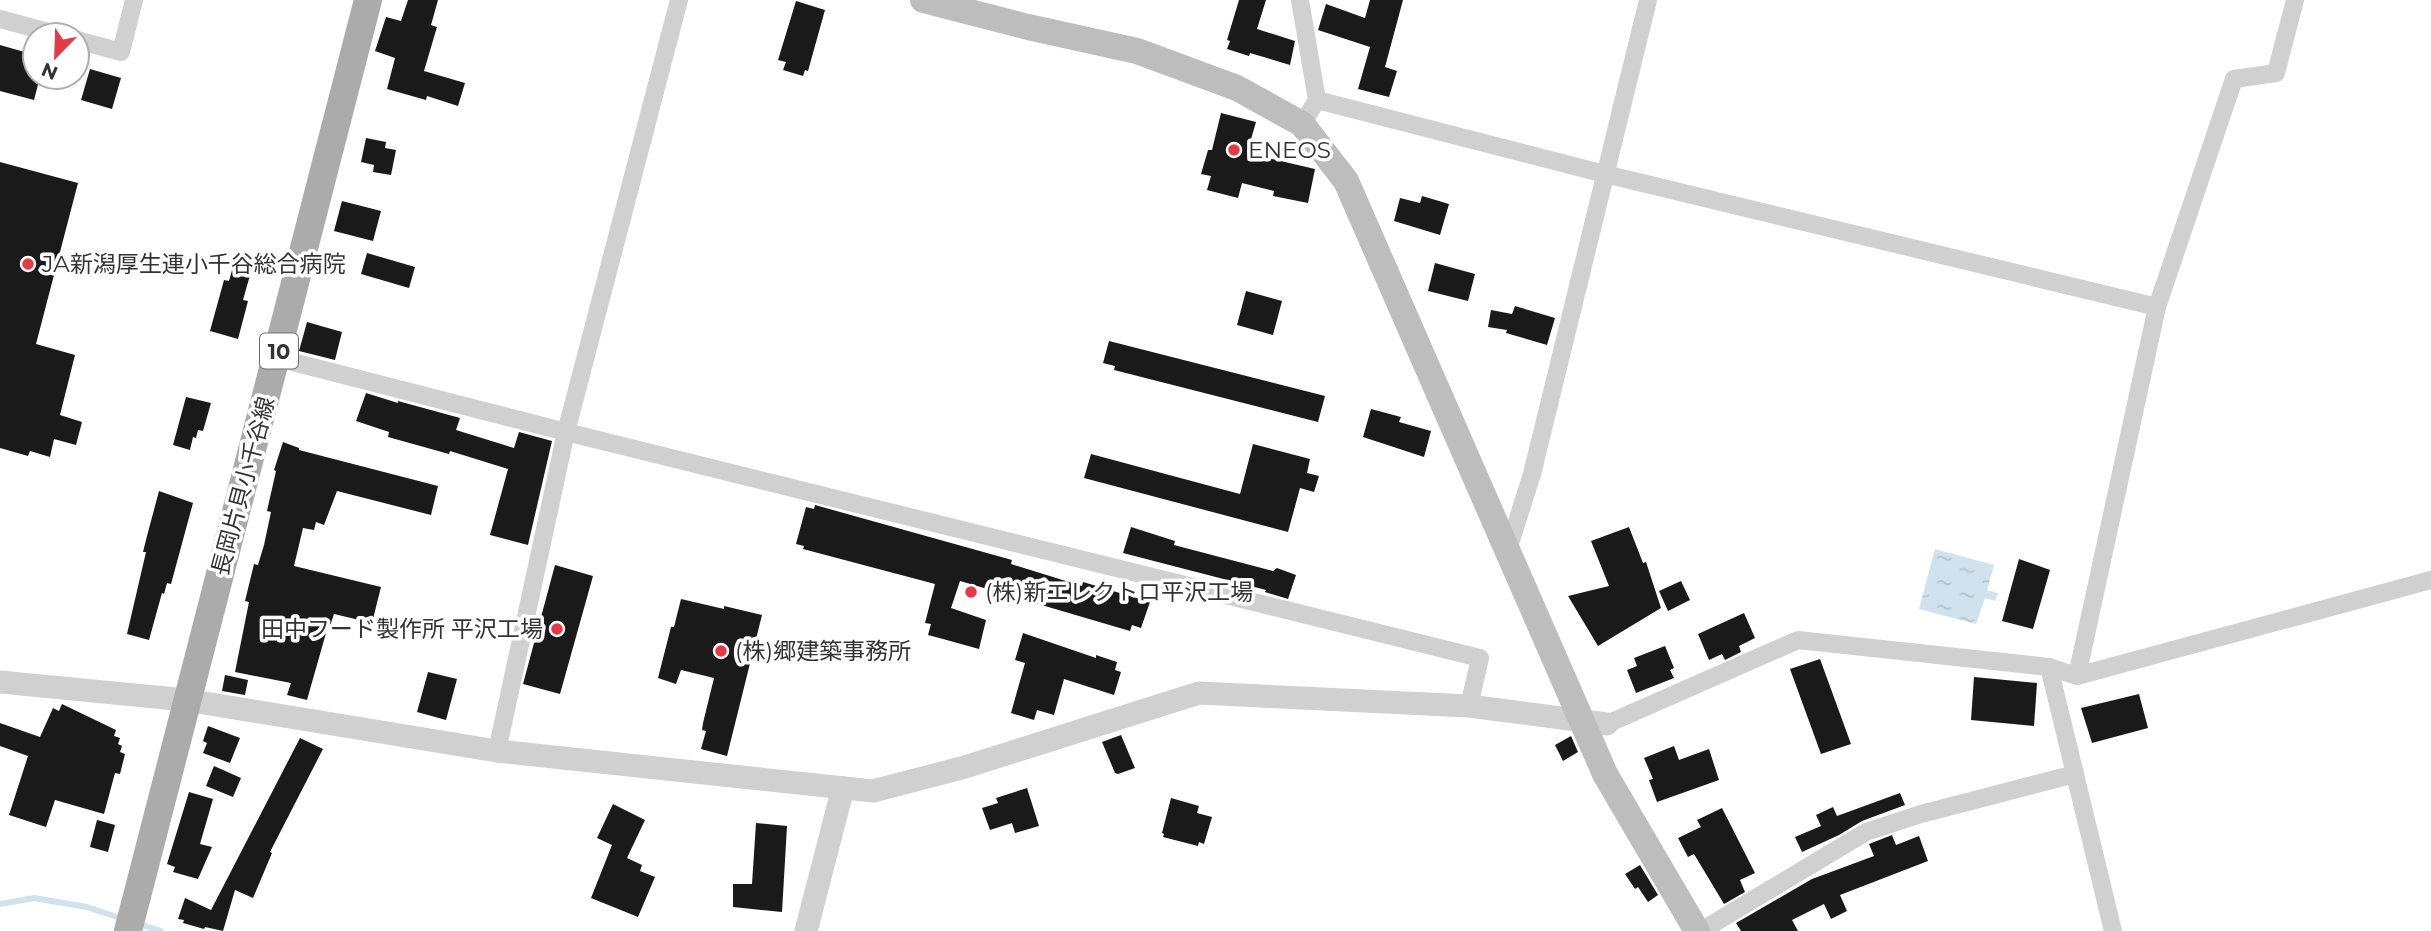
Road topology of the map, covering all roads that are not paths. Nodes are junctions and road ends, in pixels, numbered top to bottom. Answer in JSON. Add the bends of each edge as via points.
{"nodes":[{"id":1,"x":134,"y":0,"type":"edge"},
{"id":2,"x":368,"y":0,"type":"edge"},
{"id":3,"x":679,"y":0,"type":"edge"},
{"id":4,"x":923,"y":0,"type":"edge"},
{"id":5,"x":1300,"y":0,"type":"edge"},
{"id":6,"x":1648,"y":0,"type":"edge"},
{"id":7,"x":2295,"y":0,"type":"edge"},
{"id":8,"x":0,"y":19,"type":"edge"},
{"id":9,"x":21,"y":25,"type":"edge"},
{"id":10,"x":91,"y":44,"type":"edge"},
{"id":11,"x":1317,"y":100,"type":"junction"},
{"id":12,"x":1302,"y":124,"type":"junction"},
{"id":13,"x":1605,"y":173,"type":"junction"},
{"id":14,"x":2157,"y":307,"type":"junction"},
{"id":15,"x":277,"y":358,"type":"junction"},
{"id":16,"x":566,"y":432,"type":"junction"},
{"id":17,"x":1507,"y":553,"type":"junction"},
{"id":18,"x":2431,"y":580,"type":"edge"},
{"id":19,"x":2049,"y":667,"type":"junction"},
{"id":20,"x":2077,"y":676,"type":"junction"},
{"id":21,"x":0,"y":682,"type":"edge"},
{"id":22,"x":186,"y":700,"type":"junction"},
{"id":23,"x":1469,"y":706,"type":"junction"},
{"id":24,"x":1594,"y":722,"type":"junction"},
{"id":25,"x":497,"y":751,"type":"junction"},
{"id":26,"x":2075,"y":774,"type":"junction"},
{"id":27,"x":843,"y":788,"type":"junction"},
{"id":28,"x":128,"y":931,"type":"edge"},
{"id":29,"x":806,"y":931,"type":"edge"},
{"id":30,"x":1699,"y":931,"type":"edge"},
{"id":31,"x":2113,"y":931,"type":"edge"}],
"edges":[{"from":1,"to":10,"type":"street","via":[[121,52]]},
{"from":2,"to":15,"type":"main road","name":"長岡片貝小千谷線","number":"10"},
{"from":3,"to":16,"type":"street"},
{"from":4,"to":12,"type":"main road","via":[[1137,51],[1237,88]]},
{"from":5,"to":11,"type":"street"},
{"from":6,"to":13,"type":"street"},
{"from":7,"to":14,"type":"street","via":[[2276,73],[2235,79]]},
{"from":8,"to":9,"type":"street"},
{"from":11,"to":12,"type":"street"},
{"from":11,"to":13,"type":"street"},
{"from":12,"to":17,"type":"main road","via":[[1346,181]]},
{"from":13,"to":14,"type":"street"},
{"from":13,"to":17,"type":"street","via":[[1532,474]]},
{"from":14,"to":20,"type":"street"},
{"from":15,"to":16,"type":"street"},
{"from":15,"to":22,"type":"main road","name":"長岡片貝小千谷線","number":"10"},
{"from":16,"to":23,"type":"street","via":[[1480,659]]},
{"from":16,"to":25,"type":"street"},
{"from":17,"to":24,"type":"main road"},
{"from":18,"to":20,"type":"street"},
{"from":19,"to":20,"type":"street"},
{"from":19,"to":24,"type":"street","via":[[1798,640]]},
{"from":19,"to":26,"type":"street"},
{"from":21,"to":22,"type":"street"},
{"from":22,"to":25,"type":"street"},
{"from":22,"to":28,"type":"main road","name":"長岡片貝小千谷線","number":"10"},
{"from":23,"to":24,"type":"street"},
{"from":23,"to":27,"type":"street","via":[[1199,693],[965,767],[873,791]]},
{"from":24,"to":30,"type":"main road","via":[[1605,774]]},
{"from":25,"to":27,"type":"street"},
{"from":26,"to":30,"type":"street","via":[[1866,832]]},
{"from":26,"to":31,"type":"street"},
{"from":27,"to":29,"type":"street"}]}
